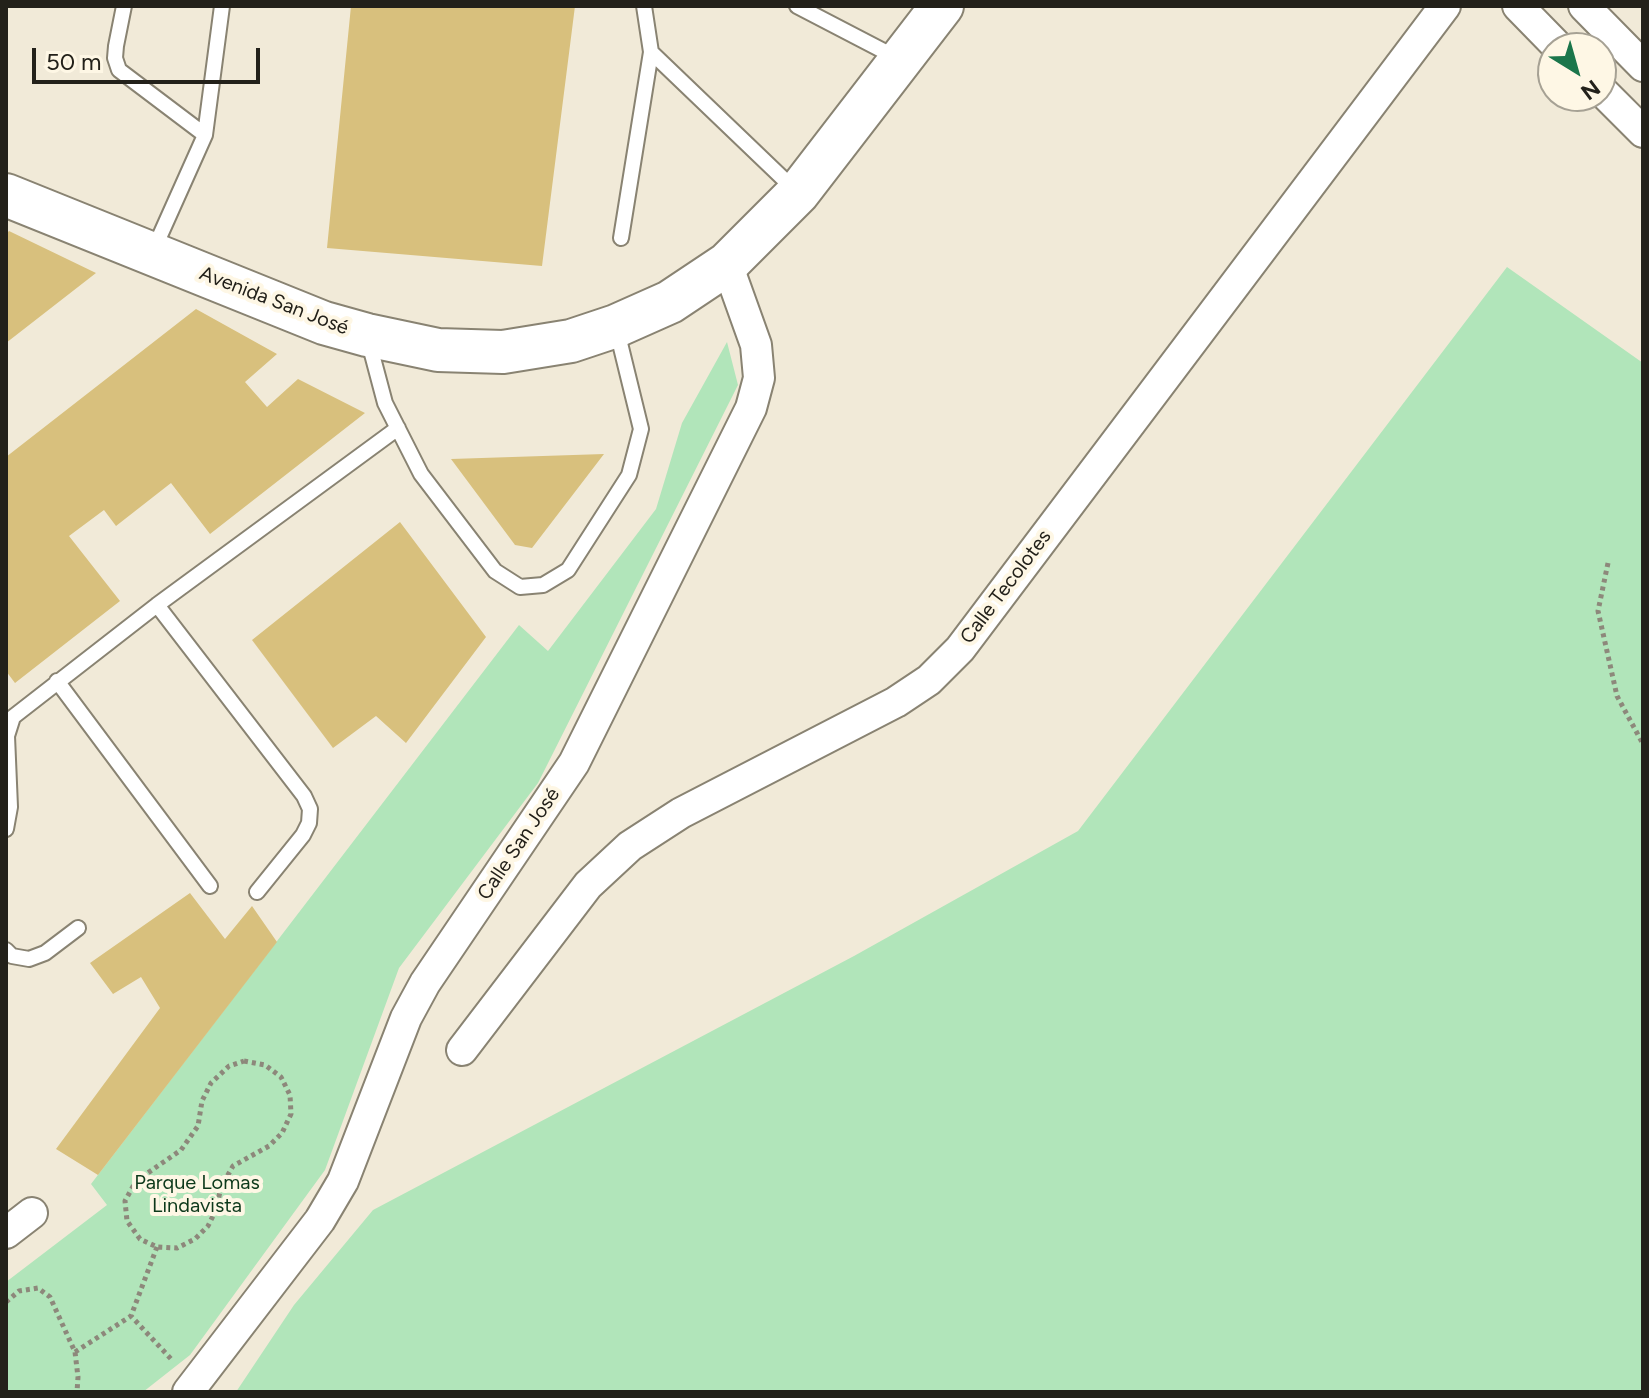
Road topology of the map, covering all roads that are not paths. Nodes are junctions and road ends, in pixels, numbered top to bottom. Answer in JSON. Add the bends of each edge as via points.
{"nodes":[{"id":1,"x":124,"y":6,"type":"edge"},
{"id":2,"x":222,"y":6,"type":"edge"},
{"id":3,"x":644,"y":6,"type":"edge"},
{"id":4,"x":942,"y":6,"type":"edge"},
{"id":5,"x":1445,"y":6,"type":"edge"},
{"id":6,"x":1518,"y":6,"type":"edge"},
{"id":7,"x":1584,"y":6,"type":"edge"},
{"id":8,"x":804,"y":8,"type":"edge"},
{"id":9,"x":1543,"y":32,"type":"edge"},
{"id":10,"x":651,"y":52,"type":"junction"},
{"id":11,"x":901,"y":60,"type":"junction"},
{"id":12,"x":1643,"y":66,"type":"edge"},
{"id":13,"x":1617,"y":106,"type":"edge"},
{"id":14,"x":1643,"y":132,"type":"edge"},
{"id":15,"x":205,"y":135,"type":"junction"},
{"id":16,"x":798,"y":193,"type":"junction"},
{"id":17,"x":6,"y":195,"type":"edge"},
{"id":18,"x":621,"y":238,"type":"dead end"},
{"id":19,"x":152,"y":254,"type":"junction"},
{"id":20,"x":727,"y":264,"type":"junction"},
{"id":21,"x":616,"y":326,"type":"junction"},
{"id":22,"x":367,"y":335,"type":"junction"},
{"id":23,"x":398,"y":428,"type":"junction"},
{"id":24,"x":157,"y":605,"type":"junction"},
{"id":25,"x":57,"y":681,"type":"junction"},
{"id":26,"x":6,"y":829,"type":"edge"},
{"id":27,"x":210,"y":886,"type":"dead end"},
{"id":28,"x":257,"y":892,"type":"dead end"},
{"id":29,"x":78,"y":928,"type":"dead end"},
{"id":30,"x":6,"y":950,"type":"edge"},
{"id":31,"x":462,"y":1050,"type":"dead end"},
{"id":32,"x":32,"y":1213,"type":"dead end"},
{"id":33,"x":6,"y":1233,"type":"edge"},
{"id":34,"x":191,"y":1388,"type":"edge"}],
"edges":[{"from":1,"to":15,"type":"lane","via":[[115,58],[119,70]]},
{"from":2,"to":15,"type":"lane"},
{"from":3,"to":10,"type":"lane"},
{"from":4,"to":11,"type":"main road","name":"Avenida San José"},
{"from":5,"to":31,"type":"street","name":"Calle Tecolotes","via":[[960,649],[929,680],[896,702],[681,813],[630,846],[588,885]]},
{"from":6,"to":9,"type":"street"},
{"from":7,"to":12,"type":"street"},
{"from":8,"to":11,"type":"lane"},
{"from":10,"to":16,"type":"lane"},
{"from":10,"to":18,"type":"lane"},
{"from":11,"to":16,"type":"main road","name":"Avenida San José"},
{"from":13,"to":14,"type":"street"},
{"from":15,"to":19,"type":"lane"},
{"from":16,"to":20,"type":"main road","name":"Avenida San José"},
{"from":17,"to":19,"type":"main road","name":"Avenida San José"},
{"from":19,"to":22,"type":"main road","name":"Avenida San José"},
{"from":20,"to":21,"type":"main road","name":"Avenida San José","via":[[670,302]]},
{"from":20,"to":34,"type":"street","name":"Calle San José","via":[[756,345],[759,378],[751,408],[574,763],[406,1018],[343,1181],[320,1220]]},
{"from":21,"to":22,"type":"main road","name":"Avenida San José","via":[[571,341],[503,352],[438,350]]},
{"from":21,"to":23,"type":"lane","via":[[641,429],[629,475],[568,570],[543,585],[520,587],[495,571],[421,474]]},
{"from":22,"to":23,"type":"lane","via":[[385,403]]},
{"from":23,"to":24,"type":"lane"},
{"from":24,"to":25,"type":"lane"},
{"from":24,"to":28,"type":"lane","via":[[310,809],[303,835]]},
{"from":25,"to":26,"type":"lane","via":[[20,709],[8,726]]},
{"from":25,"to":27,"type":"lane"},
{"from":29,"to":30,"type":"lane","via":[[29,959]]},
{"from":32,"to":33,"type":"street"}]}
